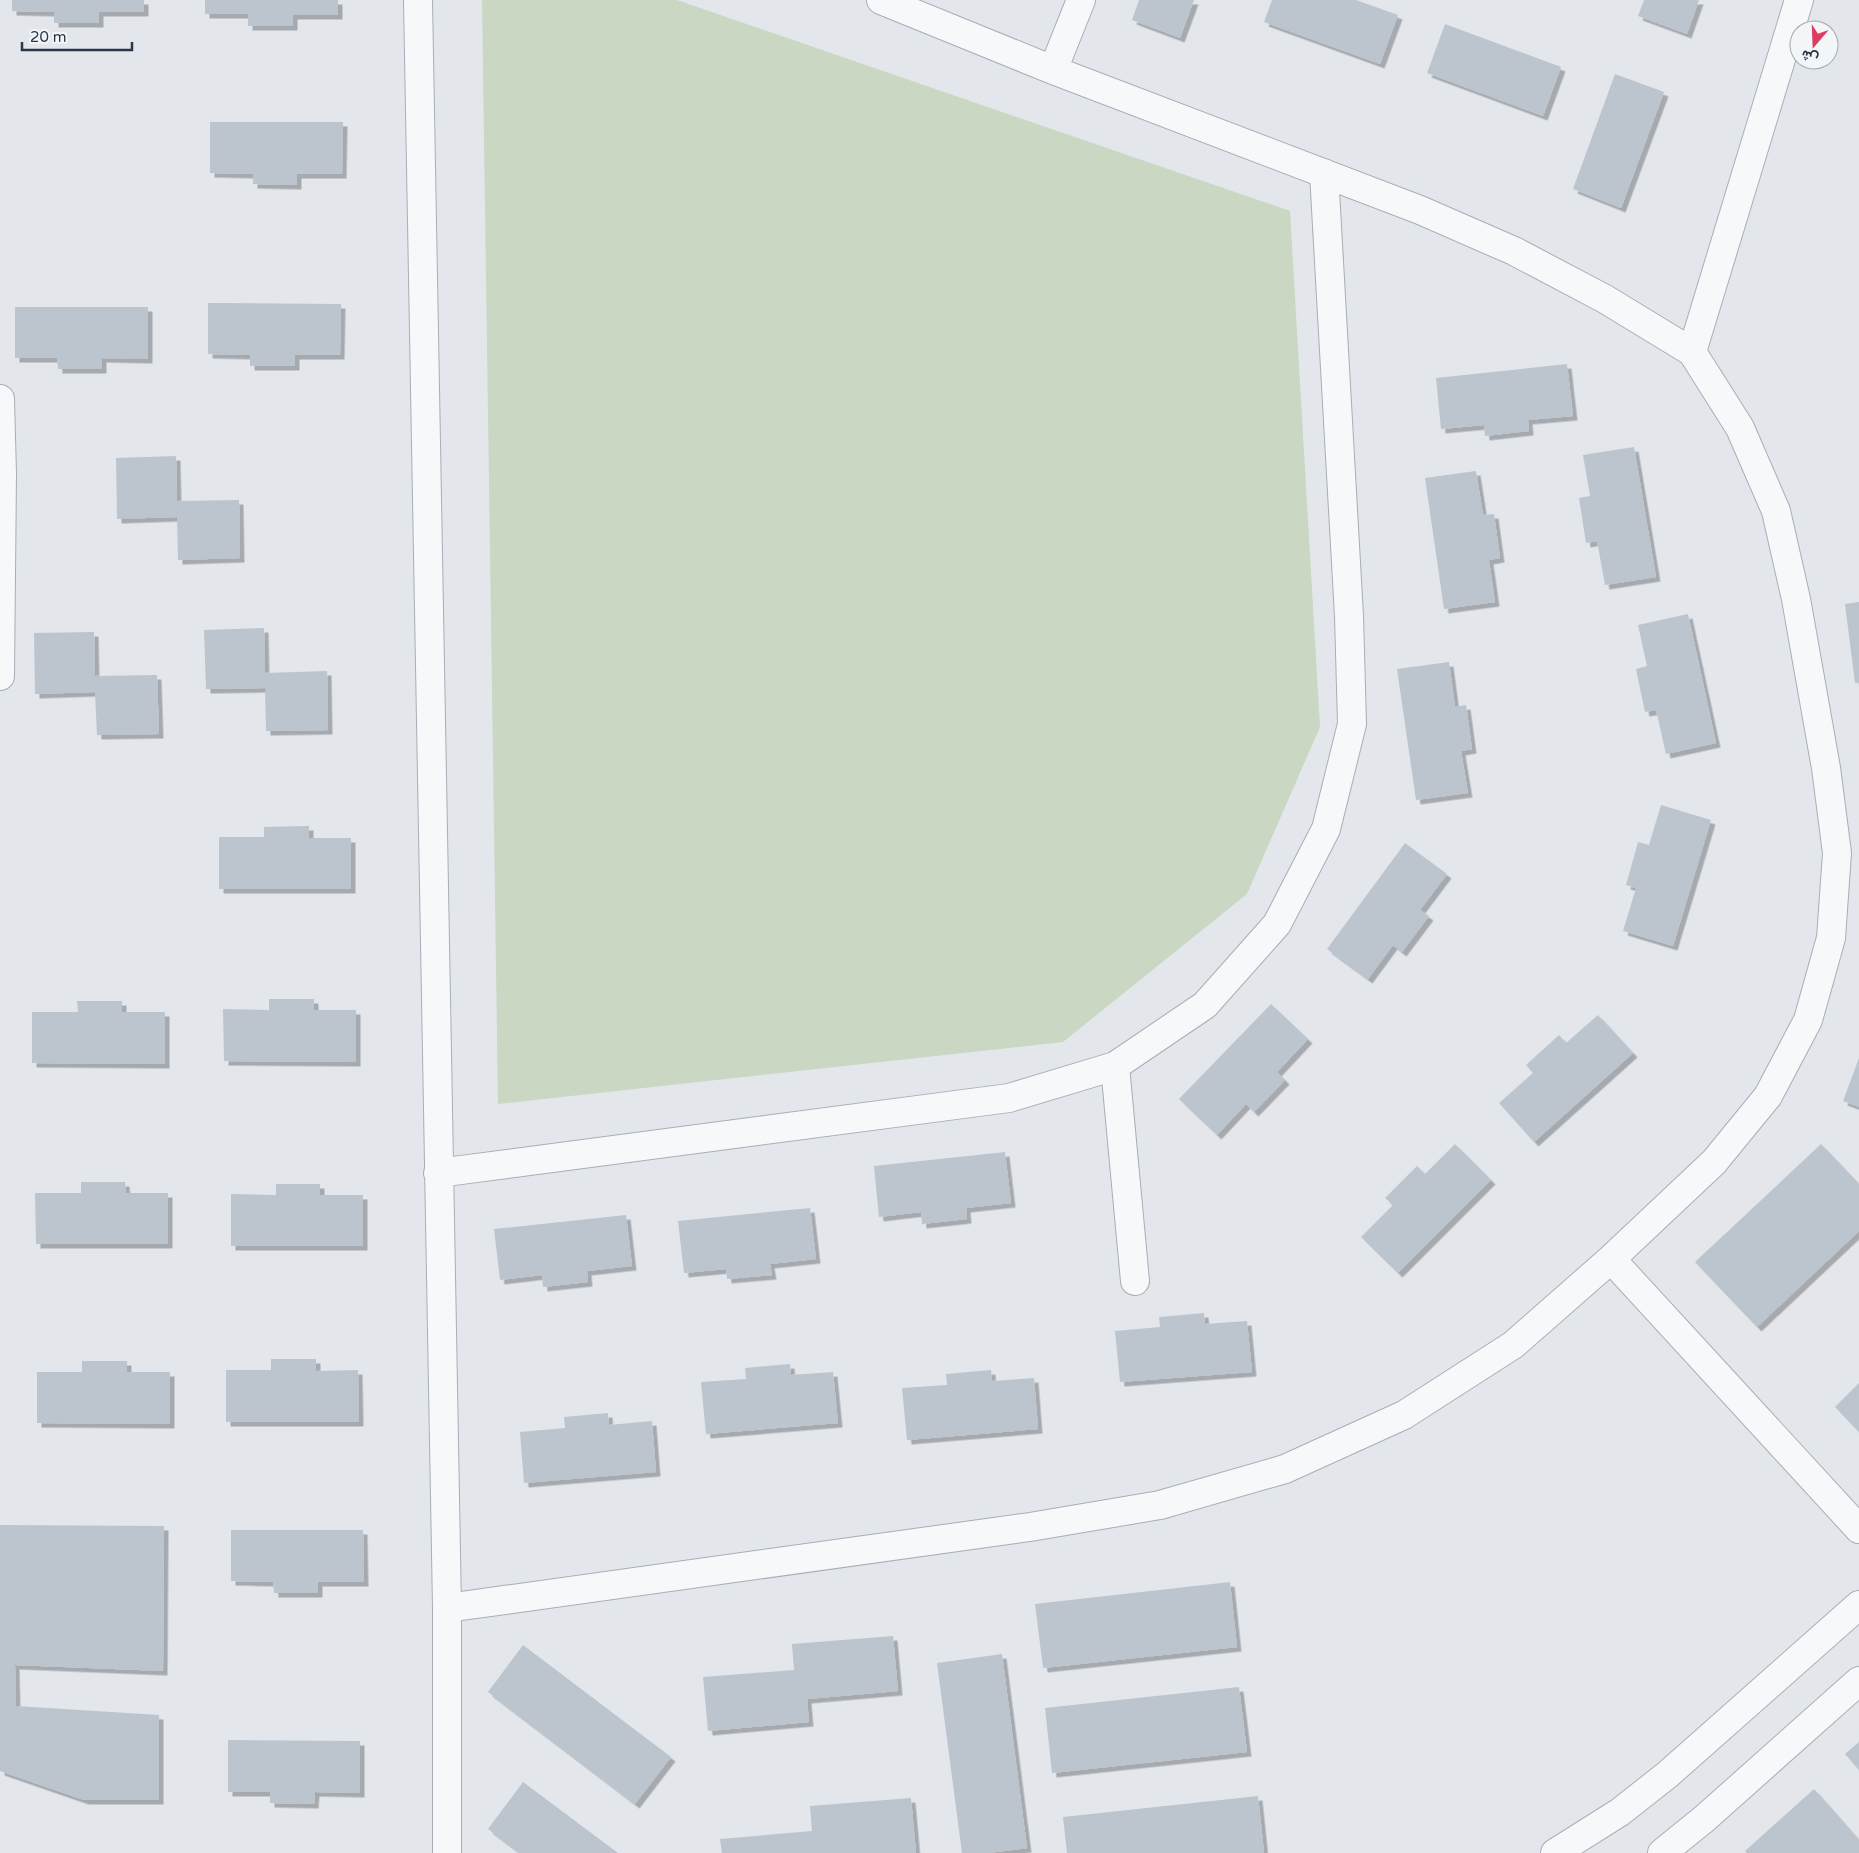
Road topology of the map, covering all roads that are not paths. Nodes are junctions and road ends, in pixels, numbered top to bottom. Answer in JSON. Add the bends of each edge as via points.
{"nodes":[{"id":1,"x":418,"y":0,"type":"edge"},
{"id":2,"x":881,"y":0,"type":"edge"},
{"id":3,"x":1081,"y":0,"type":"edge"},
{"id":4,"x":1799,"y":0,"type":"edge"},
{"id":5,"x":1053,"y":70,"type":"junction"},
{"id":6,"x":1324,"y":173,"type":"junction"},
{"id":7,"x":1692,"y":352,"type":"junction"},
{"id":8,"x":0,"y":399,"type":"edge"},
{"id":9,"x":1,"y":474,"type":"edge"},
{"id":10,"x":1,"y":526,"type":"edge"},
{"id":11,"x":0,"y":676,"type":"edge"},
{"id":12,"x":1115,"y":1066,"type":"junction"},
{"id":13,"x":438,"y":1173,"type":"junction"},
{"id":14,"x":1611,"y":1259,"type":"junction"},
{"id":15,"x":1135,"y":1281,"type":"dead end"},
{"id":16,"x":1859,"y":1529,"type":"edge"},
{"id":17,"x":1859,"y":1605,"type":"edge"},
{"id":18,"x":447,"y":1608,"type":"junction"},
{"id":19,"x":1859,"y":1681,"type":"edge"},
{"id":20,"x":447,"y":1853,"type":"edge"},
{"id":21,"x":1555,"y":1853,"type":"edge"},
{"id":22,"x":1662,"y":1853,"type":"edge"}],
"edges":[{"from":1,"to":13,"type":"street"},
{"from":2,"to":5,"type":"street"},
{"from":3,"to":5,"type":"street"},
{"from":4,"to":7,"type":"street"},
{"from":5,"to":6,"type":"street"},
{"from":6,"to":7,"type":"street","via":[[1514,251],[1605,299]]},
{"from":6,"to":12,"type":"street","via":[[1350,616],[1352,724],[1326,829],[1277,924],[1205,1005]]},
{"from":7,"to":14,"type":"street","via":[[1740,428],[1776,511],[1826,768],[1837,853],[1831,938],[1808,1020],[1768,1096],[1714,1162]]},
{"from":8,"to":9,"type":"street"},
{"from":9,"to":10,"type":"street"},
{"from":10,"to":11,"type":"street"},
{"from":12,"to":13,"type":"street","via":[[1009,1098]]},
{"from":12,"to":15,"type":"street"},
{"from":13,"to":18,"type":"street"},
{"from":14,"to":16,"type":"street"},
{"from":14,"to":18,"type":"street","via":[[1513,1345],[1404,1415],[1285,1469],[1160,1505],[1039,1526]]},
{"from":17,"to":21,"type":"street","via":[[1667,1775],[1620,1812]]},
{"from":18,"to":20,"type":"street"},
{"from":19,"to":22,"type":"street"}]}
